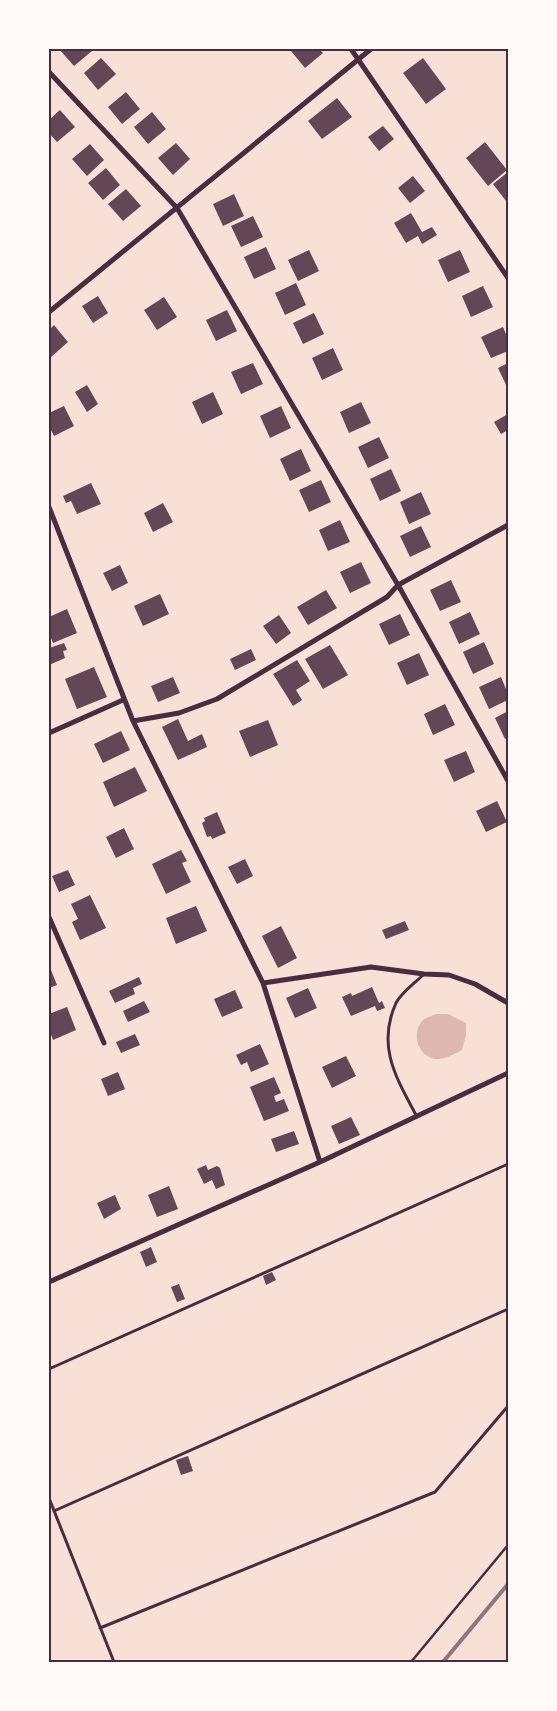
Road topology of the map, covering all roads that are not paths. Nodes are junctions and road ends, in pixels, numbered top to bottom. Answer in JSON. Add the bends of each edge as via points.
{"nodes":[{"id":1,"x":351,"y":49,"type":"edge"},
{"id":2,"x":371,"y":49,"type":"edge"},
{"id":3,"x":359,"y":59,"type":"junction"},
{"id":4,"x":49,"y":72,"type":"edge"},
{"id":5,"x":177,"y":208,"type":"junction"},
{"id":6,"x":508,"y":278,"type":"edge"},
{"id":7,"x":49,"y":312,"type":"edge"},
{"id":8,"x":49,"y":507,"type":"edge"},
{"id":9,"x":508,"y":525,"type":"edge"},
{"id":10,"x":398,"y":585,"type":"junction"},
{"id":11,"x":124,"y":700,"type":"junction"},
{"id":12,"x":133,"y":720,"type":"junction"},
{"id":13,"x":49,"y":733,"type":"edge"},
{"id":14,"x":508,"y":781,"type":"edge"},
{"id":15,"x":49,"y":917,"type":"edge"},
{"id":16,"x":424,"y":974,"type":"junction"},
{"id":17,"x":263,"y":983,"type":"junction"},
{"id":18,"x":508,"y":1003,"type":"edge"},
{"id":19,"x":104,"y":1043,"type":"dead end"},
{"id":20,"x":508,"y":1073,"type":"edge"},
{"id":21,"x":417,"y":1118,"type":"junction"},
{"id":22,"x":320,"y":1162,"type":"junction"},
{"id":23,"x":508,"y":1164,"type":"edge"},
{"id":24,"x":49,"y":1282,"type":"edge"},
{"id":25,"x":508,"y":1308,"type":"edge"},
{"id":26,"x":49,"y":1369,"type":"edge"},
{"id":27,"x":508,"y":1406,"type":"edge"},
{"id":28,"x":49,"y":1498,"type":"edge"},
{"id":29,"x":54,"y":1511,"type":"junction"},
{"id":30,"x":100,"y":1628,"type":"junction"},
{"id":31,"x":114,"y":1662,"type":"edge"}],
"edges":[{"from":1,"to":3,"type":"street"},
{"from":2,"to":3,"type":"street"},
{"from":3,"to":5,"type":"street"},
{"from":3,"to":6,"type":"street"},
{"from":4,"to":5,"type":"street"},
{"from":5,"to":7,"type":"street"},
{"from":5,"to":10,"type":"street"},
{"from":8,"to":11,"type":"street"},
{"from":9,"to":10,"type":"street"},
{"from":10,"to":12,"type":"street","via":[[387,597],[217,699],[178,713]]},
{"from":10,"to":14,"type":"street"},
{"from":11,"to":12,"type":"street"},
{"from":11,"to":13,"type":"street"},
{"from":12,"to":17,"type":"street"},
{"from":15,"to":19,"type":"street"},
{"from":16,"to":17,"type":"street","via":[[371,966]]},
{"from":16,"to":18,"type":"street","via":[[449,975],[475,984]]},
{"from":16,"to":21,"type":"lane","via":[[397,1002],[388,1032],[388,1053],[393,1070]]},
{"from":17,"to":22,"type":"street"},
{"from":20,"to":21,"type":"street"},
{"from":21,"to":22,"type":"street"},
{"from":22,"to":24,"type":"street"},
{"from":23,"to":26,"type":"lane"},
{"from":25,"to":29,"type":"lane"},
{"from":27,"to":30,"type":"lane","via":[[435,1492]]},
{"from":28,"to":29,"type":"lane"},
{"from":29,"to":30,"type":"lane"},
{"from":30,"to":31,"type":"lane"}]}
